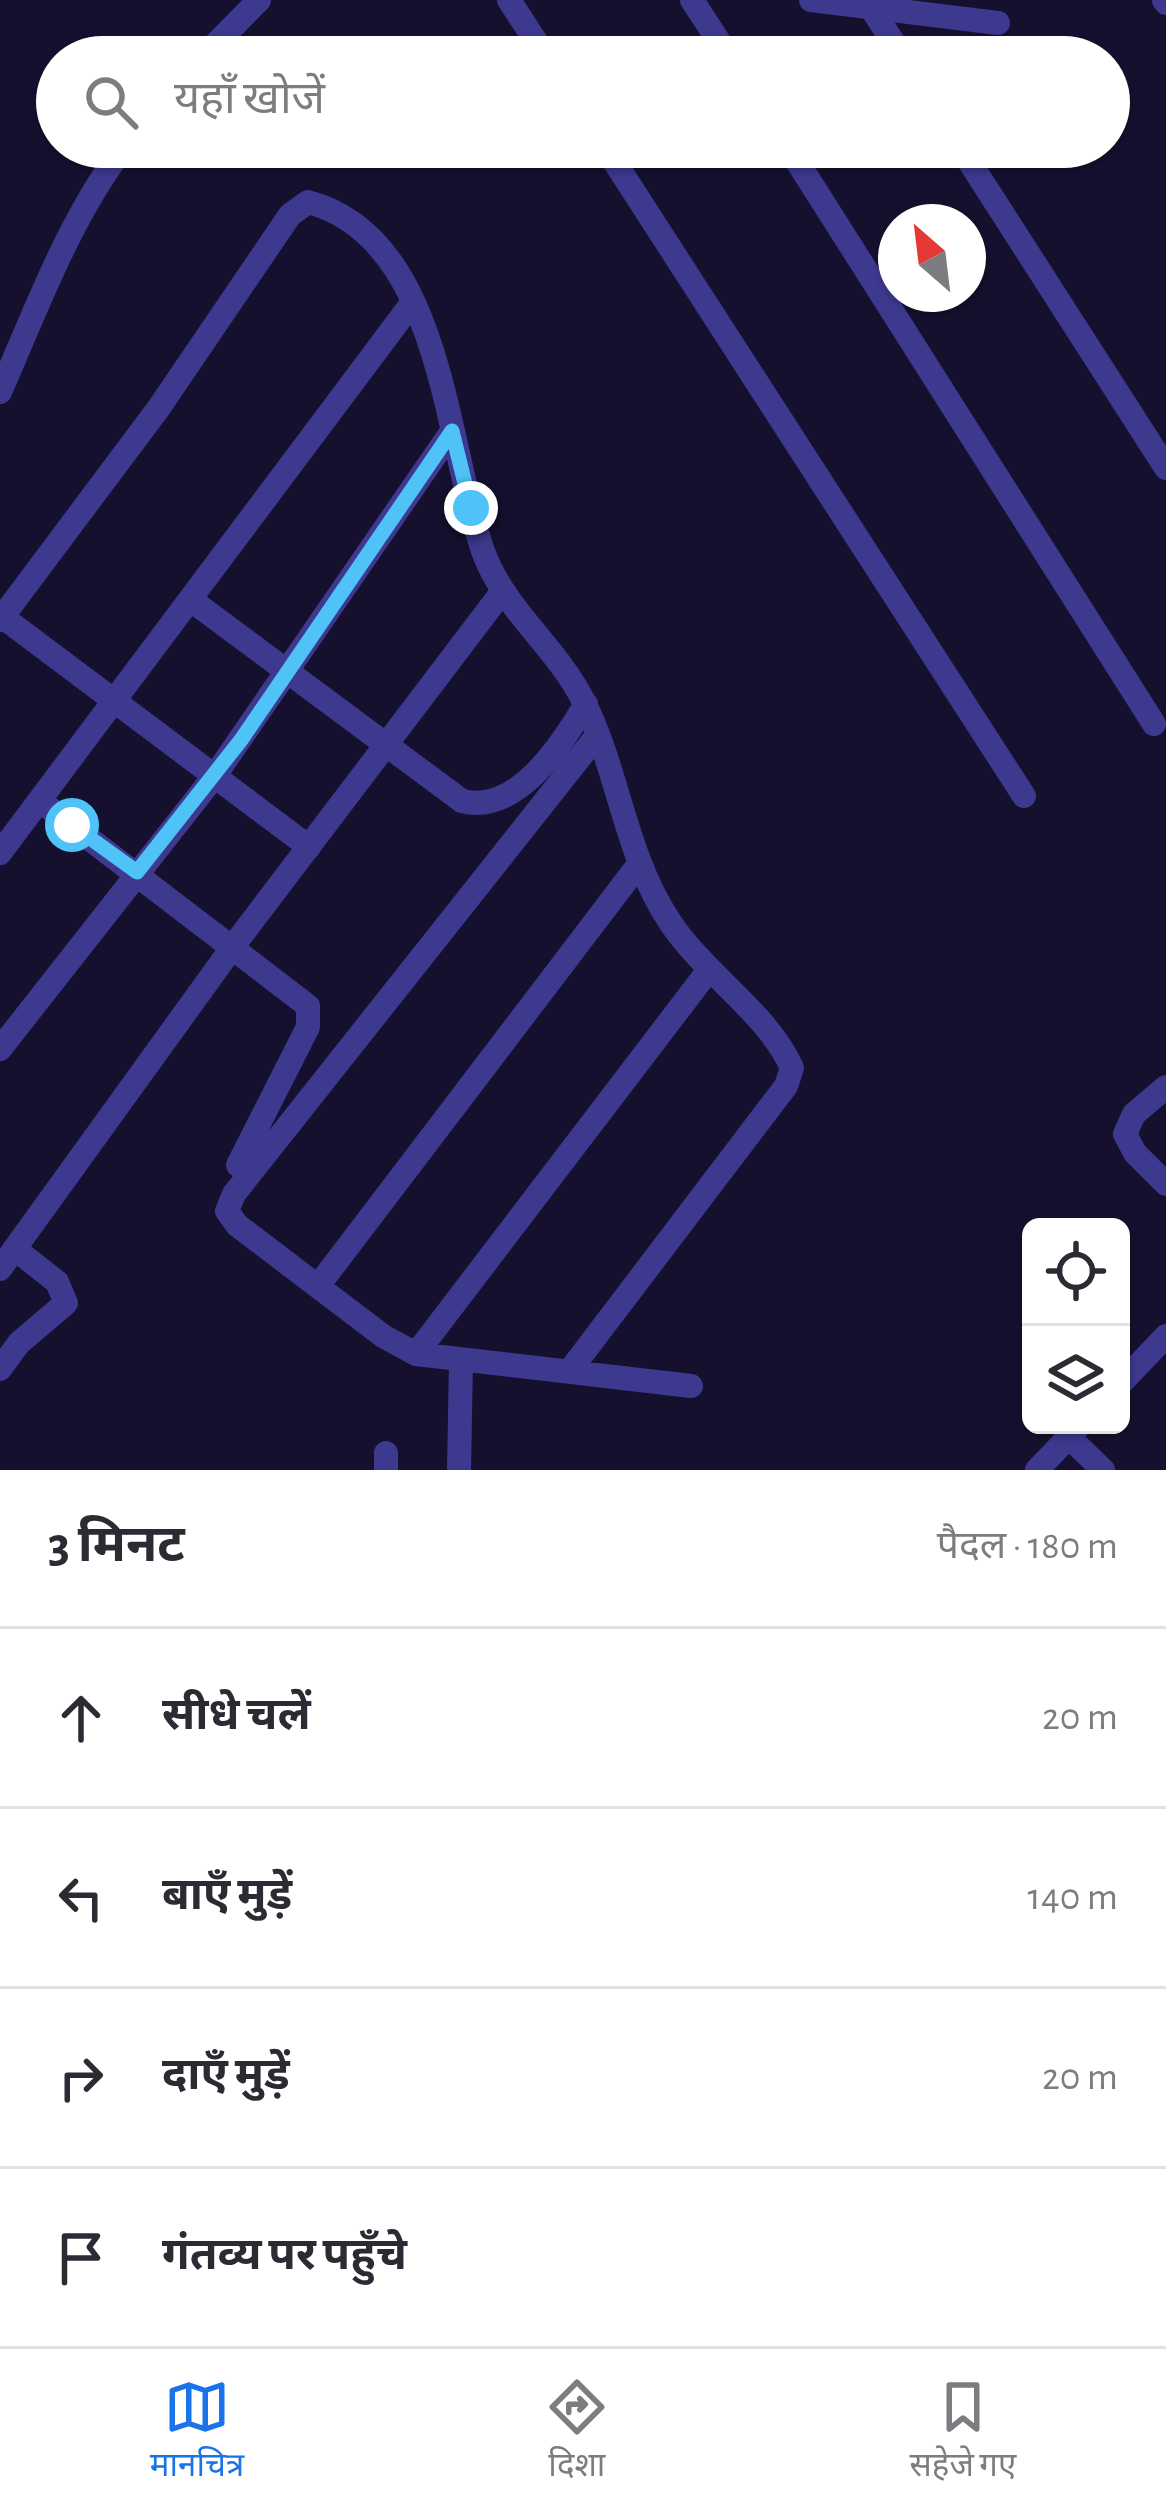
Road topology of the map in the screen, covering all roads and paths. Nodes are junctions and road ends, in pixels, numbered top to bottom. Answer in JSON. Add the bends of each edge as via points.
{"nodes":[{"id":1,"x":259,"y":0,"type":"edge"},
{"id":2,"x":509,"y":0,"type":"edge"},
{"id":3,"x":692,"y":0,"type":"edge"},
{"id":4,"x":811,"y":0,"type":"edge"},
{"id":5,"x":871,"y":8,"type":"junction"},
{"id":6,"x":998,"y":23,"type":"dead end"},
{"id":7,"x":224,"y":36,"type":"edge"},
{"id":8,"x":532,"y":36,"type":"edge"},
{"id":9,"x":715,"y":36,"type":"edge"},
{"id":10,"x":889,"y":36,"type":"edge"},
{"id":11,"x":108,"y":168,"type":"edge"},
{"id":12,"x":618,"y":168,"type":"edge"},
{"id":13,"x":801,"y":168,"type":"edge"},
{"id":14,"x":973,"y":168,"type":"edge"},
{"id":15,"x":412,"y":302,"type":"junction"},
{"id":16,"x":0,"y":392,"type":"edge"},
{"id":17,"x":452,"y":431,"type":"junction"},
{"id":18,"x":1166,"y":468,"type":"edge"},
{"id":19,"x":502,"y":592,"type":"junction"},
{"id":20,"x":191,"y":600,"type":"junction"},
{"id":21,"x":1,"y":617,"type":"edge"},
{"id":22,"x":290,"y":671,"type":"junction"},
{"id":23,"x":116,"y":701,"type":"junction"},
{"id":24,"x":586,"y":704,"type":"junction"},
{"id":25,"x":1154,"y":724,"type":"dead end"},
{"id":26,"x":596,"y":737,"type":"junction"},
{"id":27,"x":387,"y":744,"type":"junction"},
{"id":28,"x":216,"y":774,"type":"junction"},
{"id":29,"x":1024,"y":796,"type":"dead end"},
{"id":30,"x":40,"y":801,"type":"junction"},
{"id":31,"x":309,"y":847,"type":"junction"},
{"id":32,"x":0,"y":853,"type":"edge"},
{"id":33,"x":639,"y":864,"type":"junction"},
{"id":34,"x":137,"y":872,"type":"junction"},
{"id":35,"x":234,"y":945,"type":"junction"},
{"id":36,"x":708,"y":971,"type":"junction"},
{"id":37,"x":0,"y":1049,"type":"edge"},
{"id":38,"x":1166,"y":1087,"type":"edge"},
{"id":39,"x":238,"y":1165,"type":"dead end"},
{"id":40,"x":1166,"y":1184,"type":"edge"},
{"id":41,"x":8,"y":1259,"type":"edge"},
{"id":42,"x":319,"y":1286,"type":"junction"},
{"id":43,"x":1162,"y":1348,"type":"edge"},
{"id":44,"x":416,"y":1354,"type":"junction"},
{"id":45,"x":4,"y":1355,"type":"edge"},
{"id":46,"x":461,"y":1360,"type":"junction"},
{"id":47,"x":571,"y":1369,"type":"junction"},
{"id":48,"x":1130,"y":1375,"type":"edge"},
{"id":49,"x":691,"y":1386,"type":"dead end"},
{"id":50,"x":1072,"y":1434,"type":"edge"},
{"id":51,"x":1077,"y":1434,"type":"edge"},
{"id":52,"x":459,"y":1470,"type":"edge"},
{"id":53,"x":1036,"y":1470,"type":"edge"},
{"id":54,"x":1103,"y":1470,"type":"edge"}],
"edges":[{"from":1,"to":7,"type":"street"},
{"from":2,"to":8,"type":"street"},
{"from":3,"to":9,"type":"street"},
{"from":4,"to":5,"type":"street"},
{"from":5,"to":6,"type":"street"},
{"from":5,"to":10,"type":"street"},
{"from":11,"to":16,"type":"street"},
{"from":12,"to":29,"type":"street"},
{"from":13,"to":25,"type":"street"},
{"from":14,"to":18,"type":"street"},
{"from":15,"to":17,"type":"street"},
{"from":15,"to":20,"type":"street"},
{"from":15,"to":21,"type":"street","via":[[369,233],[308,202],[290,215],[158,409]]},
{"from":17,"to":19,"type":"street","via":[[483,553]]},
{"from":17,"to":22,"type":"street"},
{"from":19,"to":24,"type":"street"},
{"from":19,"to":27,"type":"street"},
{"from":20,"to":22,"type":"street"},
{"from":20,"to":23,"type":"street"},
{"from":21,"to":23,"type":"street"},
{"from":22,"to":27,"type":"street"},
{"from":22,"to":28,"type":"street"},
{"from":23,"to":28,"type":"street"},
{"from":23,"to":30,"type":"street"},
{"from":24,"to":26,"type":"street"},
{"from":24,"to":27,"type":"street","via":[[523,784],[483,806],[462,801]]},
{"from":26,"to":33,"type":"street"},
{"from":26,"to":42,"type":"street","via":[[228,1203],[237,1226]]},
{"from":27,"to":31,"type":"street"},
{"from":28,"to":31,"type":"street"},
{"from":28,"to":34,"type":"street"},
{"from":30,"to":32,"type":"street"},
{"from":30,"to":34,"type":"street"},
{"from":31,"to":35,"type":"street"},
{"from":33,"to":36,"type":"street"},
{"from":33,"to":42,"type":"street"},
{"from":34,"to":35,"type":"street"},
{"from":34,"to":37,"type":"street"},
{"from":35,"to":39,"type":"street","via":[[300,995],[310,1016]]},
{"from":35,"to":41,"type":"street"},
{"from":36,"to":44,"type":"street"},
{"from":36,"to":47,"type":"street","via":[[783,1048],[792,1068],[787,1086]]},
{"from":38,"to":40,"type":"street","via":[[1134,1114],[1125,1134]]},
{"from":41,"to":45,"type":"street","via":[[57,1282],[65,1303]]},
{"from":42,"to":44,"type":"street"},
{"from":43,"to":48,"type":"street"},
{"from":44,"to":46,"type":"street"},
{"from":46,"to":47,"type":"street"},
{"from":46,"to":52,"type":"street"},
{"from":47,"to":49,"type":"street"},
{"from":50,"to":53,"type":"street"},
{"from":51,"to":54,"type":"street"}]}
